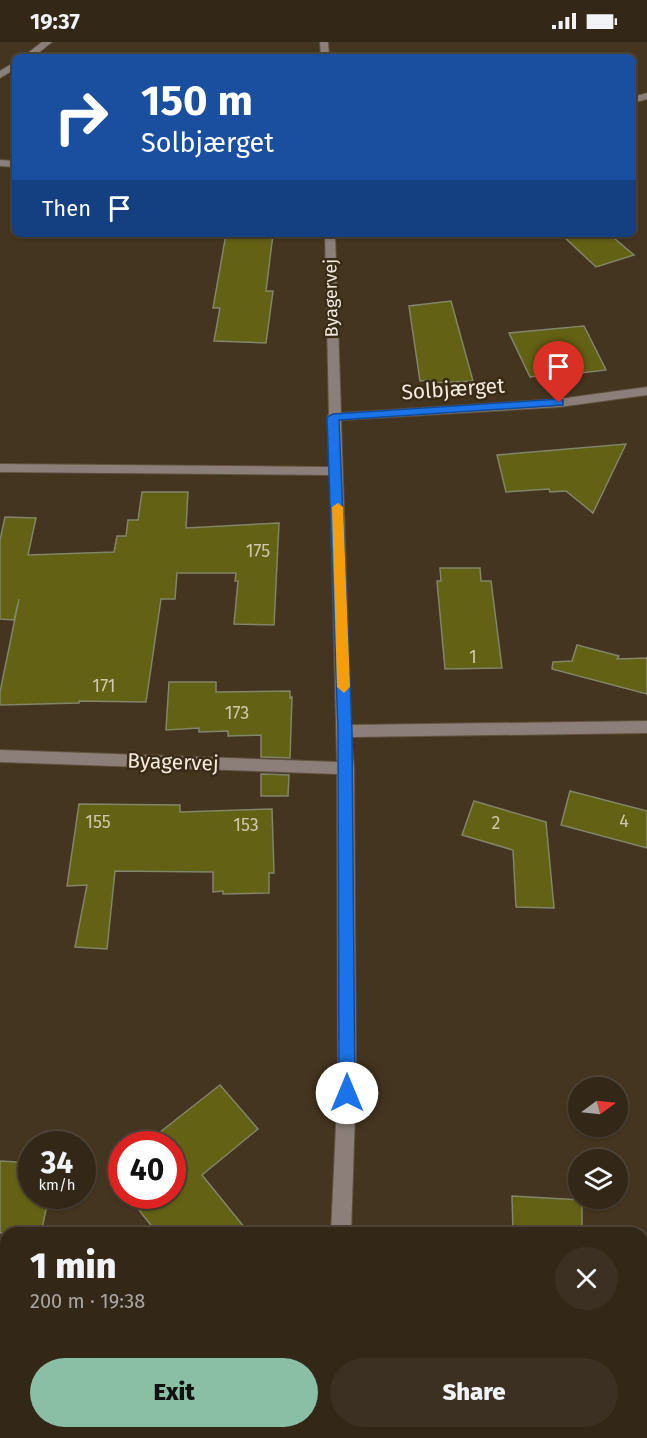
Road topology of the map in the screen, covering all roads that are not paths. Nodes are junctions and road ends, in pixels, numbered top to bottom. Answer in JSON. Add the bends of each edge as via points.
{"nodes":[{"id":1,"x":48,"y":42,"type":"edge"},
{"id":2,"x":31,"y":54,"type":"edge"},
{"id":3,"x":330,"y":237,"type":"edge"},
{"id":4,"x":647,"y":391,"type":"edge"},
{"id":5,"x":333,"y":417,"type":"junction"},
{"id":6,"x":0,"y":468,"type":"edge"},
{"id":7,"x":336,"y":471,"type":"junction"},
{"id":8,"x":647,"y":727,"type":"edge"},
{"id":9,"x":345,"y":731,"type":"junction"},
{"id":10,"x":0,"y":756,"type":"edge"},
{"id":11,"x":346,"y":768,"type":"junction"},
{"id":12,"x":342,"y":1227,"type":"edge"}],
"edges":[{"from":1,"to":2,"type":"street"},
{"from":3,"to":5,"type":"street","name":"Byagervej"},
{"from":4,"to":5,"type":"street","name":"Solbjærget","via":[[559,403]]},
{"from":5,"to":7,"type":"street","name":"Byagervej"},
{"from":6,"to":7,"type":"street"},
{"from":7,"to":9,"type":"street","name":"Byagervej"},
{"from":8,"to":9,"type":"street"},
{"from":9,"to":11,"type":"street","name":"Byagervej"},
{"from":10,"to":11,"type":"street","name":"Byagervej"},
{"from":11,"to":12,"type":"street","name":"Byagervej","via":[[347,1163]]}]}
